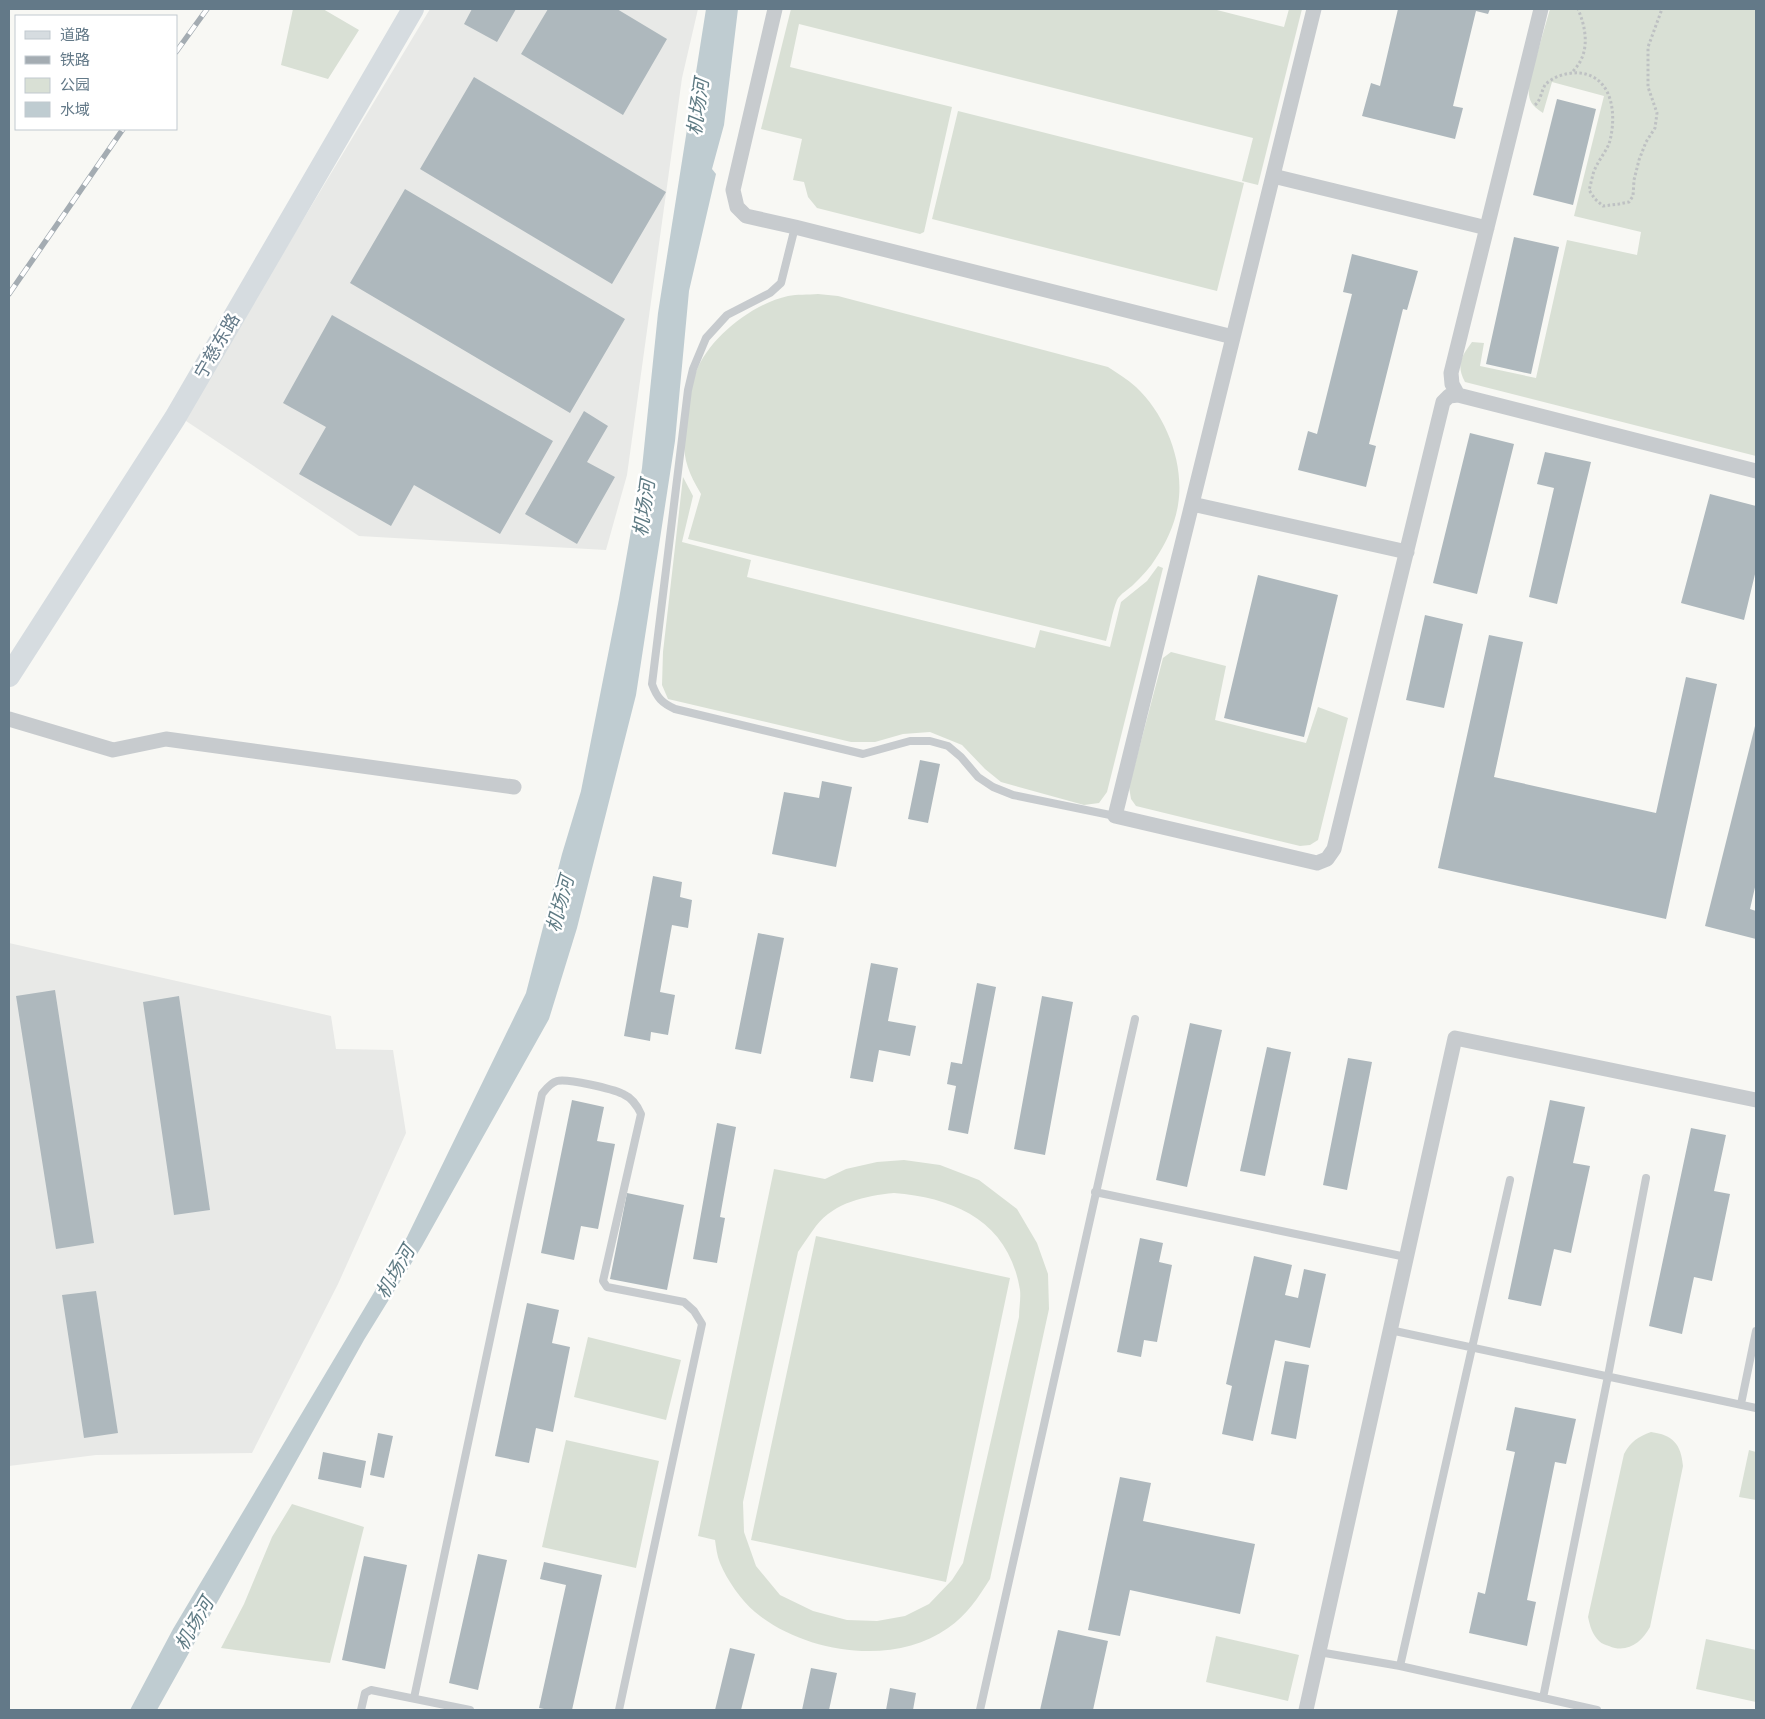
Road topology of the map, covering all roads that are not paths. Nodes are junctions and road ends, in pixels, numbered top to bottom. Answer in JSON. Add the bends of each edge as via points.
{"nodes":[{"id":1,"x":413,"y":9,"type":"edge"},
{"id":2,"x":775,"y":9,"type":"edge"},
{"id":3,"x":1314,"y":9,"type":"edge"},
{"id":4,"x":1542,"y":9,"type":"edge"},
{"id":5,"x":1273,"y":176,"type":"junction"},
{"id":6,"x":795,"y":227,"type":"junction"},
{"id":7,"x":1487,"y":228,"type":"junction"},
{"id":8,"x":1233,"y":337,"type":"junction"},
{"id":9,"x":1458,"y":395,"type":"junction"},
{"id":10,"x":1756,"y":471,"type":"edge"},
{"id":11,"x":1192,"y":504,"type":"junction"},
{"id":12,"x":1407,"y":552,"type":"junction"},
{"id":13,"x":9,"y":676,"type":"edge"},
{"id":14,"x":9,"y":719,"type":"edge"},
{"id":15,"x":514,"y":787,"type":"dead end"},
{"id":16,"x":1115,"y":816,"type":"junction"},
{"id":17,"x":1135,"y":1019,"type":"dead end"},
{"id":18,"x":1756,"y":1100,"type":"edge"},
{"id":19,"x":1646,"y":1178,"type":"dead end"},
{"id":20,"x":1510,"y":1180,"type":"dead end"},
{"id":21,"x":1095,"y":1192,"type":"junction"},
{"id":22,"x":1406,"y":1257,"type":"junction"},
{"id":23,"x":1390,"y":1330,"type":"junction"},
{"id":24,"x":1756,"y":1331,"type":"edge"},
{"id":25,"x":1472,"y":1347,"type":"junction"},
{"id":26,"x":1608,"y":1376,"type":"junction"},
{"id":27,"x":1742,"y":1404,"type":"junction"},
{"id":28,"x":1756,"y":1408,"type":"edge"},
{"id":29,"x":1319,"y":1652,"type":"junction"},
{"id":30,"x":1400,"y":1666,"type":"junction"},
{"id":31,"x":414,"y":1698,"type":"junction"},
{"id":32,"x":1543,"y":1698,"type":"junction"},
{"id":33,"x":361,"y":1710,"type":"edge"},
{"id":34,"x":470,"y":1710,"type":"edge"},
{"id":35,"x":619,"y":1710,"type":"edge"},
{"id":36,"x":980,"y":1710,"type":"edge"},
{"id":37,"x":1306,"y":1710,"type":"edge"},
{"id":38,"x":1597,"y":1710,"type":"edge"}],
"edges":[{"from":1,"to":13,"type":"main road","name":"宁慈东路","via":[[175,418]]},
{"from":2,"to":6,"type":"street","via":[[732,190],[737,207],[746,216]]},
{"from":3,"to":5,"type":"street"},
{"from":4,"to":7,"type":"street"},
{"from":5,"to":7,"type":"street"},
{"from":5,"to":8,"type":"street"},
{"from":6,"to":8,"type":"street"},
{"from":6,"to":16,"type":"lane","via":[[780,282],[770,293],[727,315],[706,338],[693,369],[652,684],[658,698],[664,705],[675,709],[863,754],[910,741],[930,741],[948,746],[978,777],[1000,790]]},
{"from":7,"to":9,"type":"street","via":[[1451,373]]},
{"from":8,"to":11,"type":"street"},
{"from":9,"to":10,"type":"street"},
{"from":9,"to":12,"type":"street","via":[[1449,396],[1443,402]]},
{"from":11,"to":12,"type":"street"},
{"from":11,"to":16,"type":"street"},
{"from":12,"to":16,"type":"street","via":[[1334,849],[1326,859],[1317,862]]},
{"from":14,"to":15,"type":"street","via":[[113,750],[166,739]]},
{"from":17,"to":21,"type":"lane"},
{"from":18,"to":22,"type":"street","via":[[1455,1038]]},
{"from":19,"to":26,"type":"lane"},
{"from":20,"to":25,"type":"lane"},
{"from":21,"to":22,"type":"lane"},
{"from":21,"to":36,"type":"lane"},
{"from":22,"to":23,"type":"street"},
{"from":23,"to":25,"type":"lane"},
{"from":23,"to":29,"type":"street"},
{"from":24,"to":27,"type":"lane"},
{"from":25,"to":26,"type":"lane"},
{"from":25,"to":30,"type":"lane"},
{"from":26,"to":27,"type":"lane"},
{"from":26,"to":32,"type":"lane"},
{"from":27,"to":28,"type":"lane"},
{"from":29,"to":30,"type":"lane"},
{"from":29,"to":37,"type":"street"},
{"from":30,"to":32,"type":"lane"},
{"from":31,"to":33,"type":"lane","via":[[371,1690],[364,1694]]},
{"from":31,"to":34,"type":"lane"},
{"from":31,"to":35,"type":"lane","via":[[542,1094],[557,1081],[570,1080],[623,1093],[636,1103],[641,1114],[603,1281],[608,1287],[684,1302],[694,1310],[702,1324]]},
{"from":32,"to":38,"type":"lane"}]}
